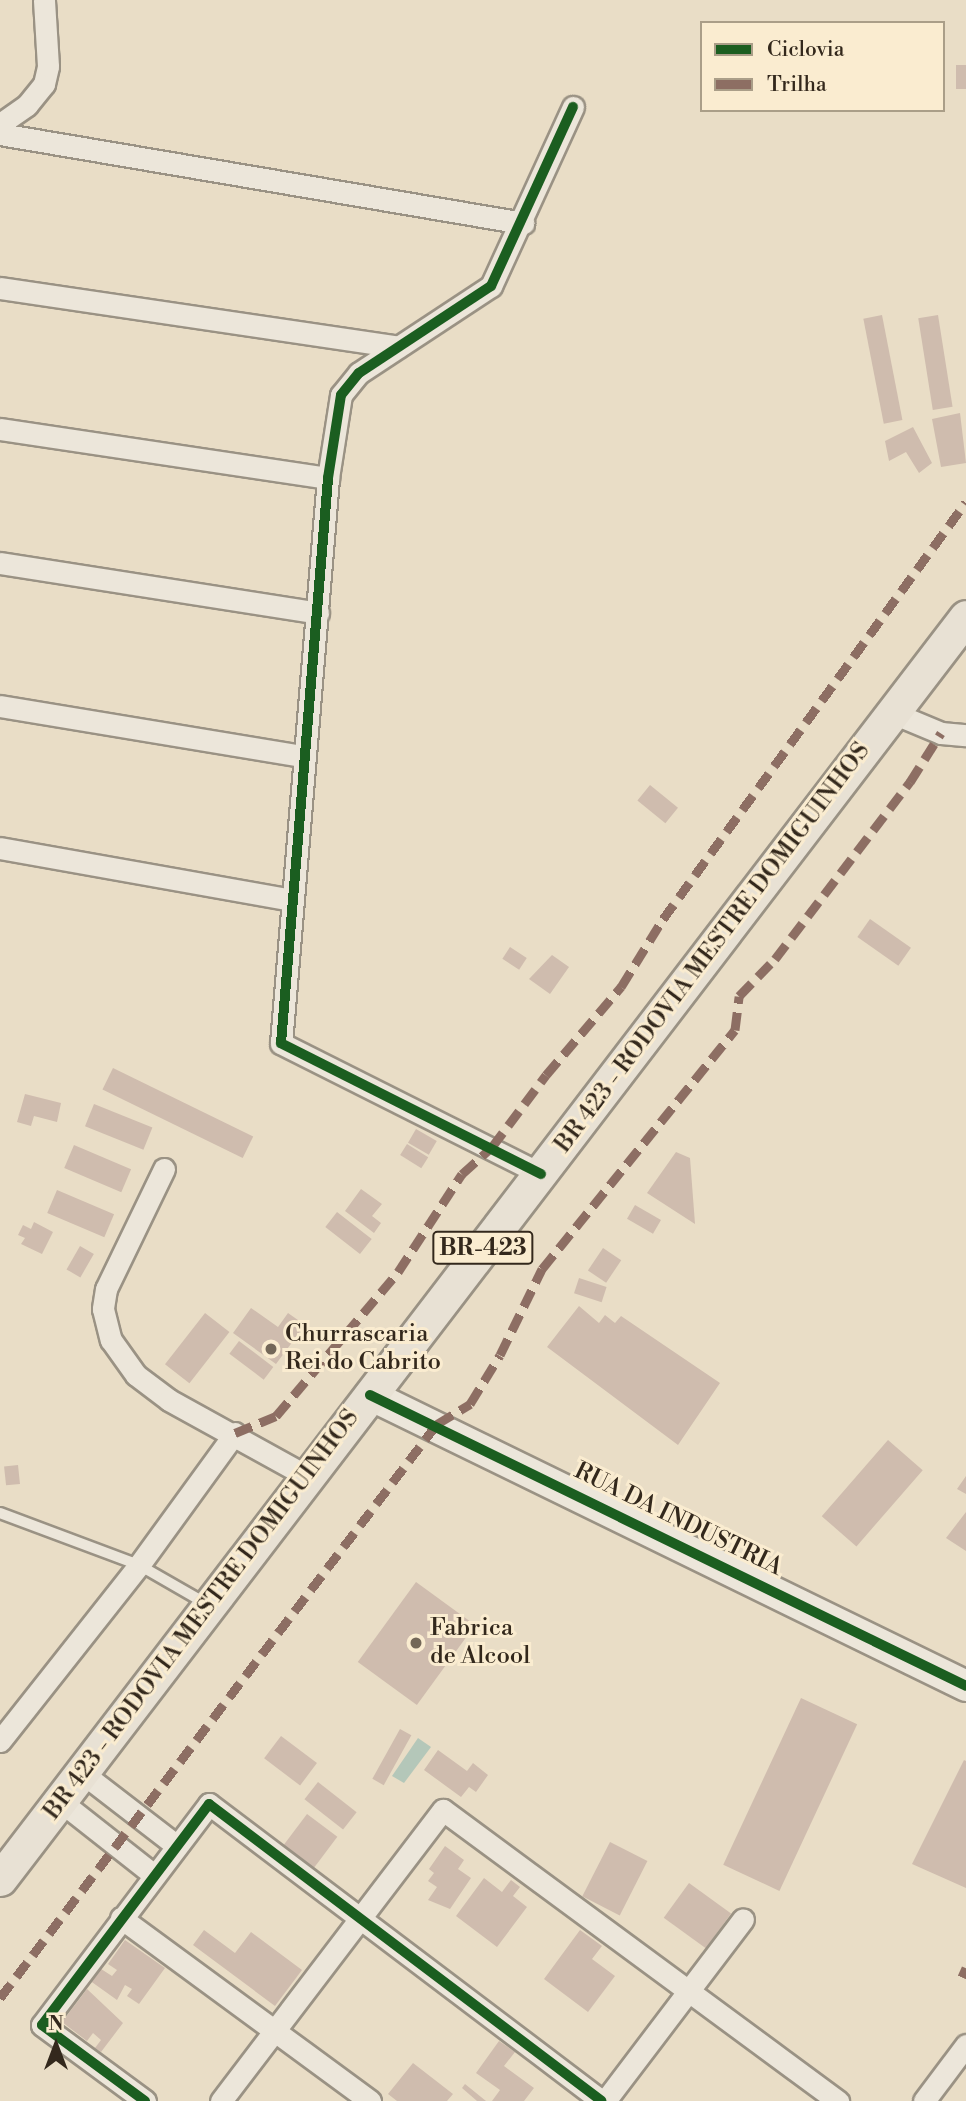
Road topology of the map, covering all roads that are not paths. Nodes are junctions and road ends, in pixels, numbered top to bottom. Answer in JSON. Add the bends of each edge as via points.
{"nodes":[{"id":1,"x":44,"y":0,"type":"edge"},
{"id":2,"x":573,"y":107,"type":"dead end"},
{"id":3,"x":0,"y":124,"type":"edge"},
{"id":4,"x":0,"y":134,"type":"edge"},
{"id":5,"x":523,"y":223,"type":"junction"},
{"id":6,"x":0,"y":288,"type":"edge"},
{"id":7,"x":398,"y":347,"type":"junction"},
{"id":8,"x":0,"y":429,"type":"edge"},
{"id":9,"x":328,"y":478,"type":"junction"},
{"id":10,"x":0,"y":564,"type":"edge"},
{"id":11,"x":318,"y":613,"type":"junction"},
{"id":12,"x":966,"y":617,"type":"edge"},
{"id":13,"x":0,"y":706,"type":"edge"},
{"id":14,"x":893,"y":713,"type":"junction"},
{"id":15,"x":966,"y":735,"type":"edge"},
{"id":16,"x":303,"y":756,"type":"junction"},
{"id":17,"x":0,"y":848,"type":"edge"},
{"id":18,"x":292,"y":900,"type":"junction"},
{"id":19,"x":164,"y":1169,"type":"dead end"},
{"id":20,"x":541,"y":1174,"type":"junction"},
{"id":21,"x":370,"y":1395,"type":"junction"},
{"id":22,"x":235,"y":1433,"type":"junction"},
{"id":23,"x":305,"y":1475,"type":"junction"},
{"id":24,"x":0,"y":1513,"type":"edge"},
{"id":25,"x":139,"y":1566,"type":"junction"},
{"id":26,"x":209,"y":1604,"type":"junction"},
{"id":27,"x":966,"y":1686,"type":"edge"},
{"id":28,"x":0,"y":1741,"type":"edge"},
{"id":29,"x":81,"y":1772,"type":"junction"},
{"id":30,"x":60,"y":1801,"type":"junction"},
{"id":31,"x":177,"y":1846,"type":"junction"},
{"id":32,"x":154,"y":1875,"type":"junction"},
{"id":33,"x":0,"y":1879,"type":"edge"},
{"id":34,"x":121,"y":1918,"type":"junction"},
{"id":35,"x":359,"y":1918,"type":"junction"},
{"id":36,"x":743,"y":1919,"type":"dead end"},
{"id":37,"x":688,"y":1993,"type":"junction"},
{"id":38,"x":274,"y":2030,"type":"junction"},
{"id":39,"x":966,"y":2045,"type":"edge"},
{"id":40,"x":145,"y":2101,"type":"edge"},
{"id":41,"x":221,"y":2101,"type":"edge"},
{"id":42,"x":370,"y":2101,"type":"edge"},
{"id":43,"x":603,"y":2101,"type":"edge"},
{"id":44,"x":838,"y":2101,"type":"edge"},
{"id":45,"x":924,"y":2101,"type":"edge"}],
"edges":[{"from":1,"to":3,"type":"street","via":[[48,66],[44,84],[27,106]]},
{"from":2,"to":5,"type":"street"},
{"from":4,"to":5,"type":"street"},
{"from":5,"to":7,"type":"street","via":[[491,286]]},
{"from":6,"to":7,"type":"street"},
{"from":7,"to":9,"type":"street","via":[[359,373],[341,395]]},
{"from":8,"to":9,"type":"street"},
{"from":9,"to":11,"type":"street"},
{"from":10,"to":11,"type":"street"},
{"from":11,"to":16,"type":"street"},
{"from":12,"to":14,"type":"main road","name":"BR 423 - RODOVIA MESTRE DOMIGUINHOS","number":"BR-423"},
{"from":13,"to":16,"type":"street"},
{"from":14,"to":15,"type":"street","via":[[941,733]]},
{"from":14,"to":20,"type":"main road","name":"BR 423 - RODOVIA MESTRE DOMIGUINHOS","number":"BR-423"},
{"from":16,"to":18,"type":"street"},
{"from":17,"to":18,"type":"street"},
{"from":18,"to":20,"type":"street","via":[[281,1044]]},
{"from":19,"to":22,"type":"street","via":[[106,1289],[105,1321],[111,1340],[136,1375],[169,1400]]},
{"from":20,"to":21,"type":"main road","name":"BR 423 - RODOVIA MESTRE DOMIGUINHOS","number":"BR-423"},
{"from":21,"to":23,"type":"main road","name":"BR 423 - RODOVIA MESTRE DOMIGUINHOS","number":"BR-423"},
{"from":21,"to":27,"type":"street","name":"RUA DA INDUSTRIA"},
{"from":22,"to":23,"type":"street"},
{"from":22,"to":25,"type":"street"},
{"from":23,"to":26,"type":"main road","name":"BR 423 - RODOVIA MESTRE DOMIGUINHOS","number":"BR-423"},
{"from":24,"to":25,"type":"lane"},
{"from":25,"to":26,"type":"lane"},
{"from":25,"to":28,"type":"street"},
{"from":26,"to":29,"type":"main road","name":"BR 423 - RODOVIA MESTRE DOMIGUINHOS","number":"BR-423"},
{"from":29,"to":30,"type":"main road","name":"BR 423 - RODOVIA MESTRE DOMIGUINHOS","number":"BR-423"},
{"from":29,"to":31,"type":"street"},
{"from":30,"to":32,"type":"street"},
{"from":30,"to":33,"type":"main road","name":"BR 423 - RODOVIA MESTRE DOMIGUINHOS","number":"BR-423"},
{"from":31,"to":32,"type":"street"},
{"from":31,"to":35,"type":"street","via":[[209,1804]]},
{"from":32,"to":34,"type":"street"},
{"from":34,"to":38,"type":"street"},
{"from":34,"to":40,"type":"street","via":[[42,2025]]},
{"from":35,"to":37,"type":"street","via":[[443,1810]]},
{"from":35,"to":38,"type":"street"},
{"from":35,"to":43,"type":"street"},
{"from":36,"to":37,"type":"street"},
{"from":37,"to":43,"type":"street"},
{"from":37,"to":44,"type":"street"},
{"from":38,"to":41,"type":"street"},
{"from":38,"to":42,"type":"street"},
{"from":39,"to":45,"type":"street"}]}
